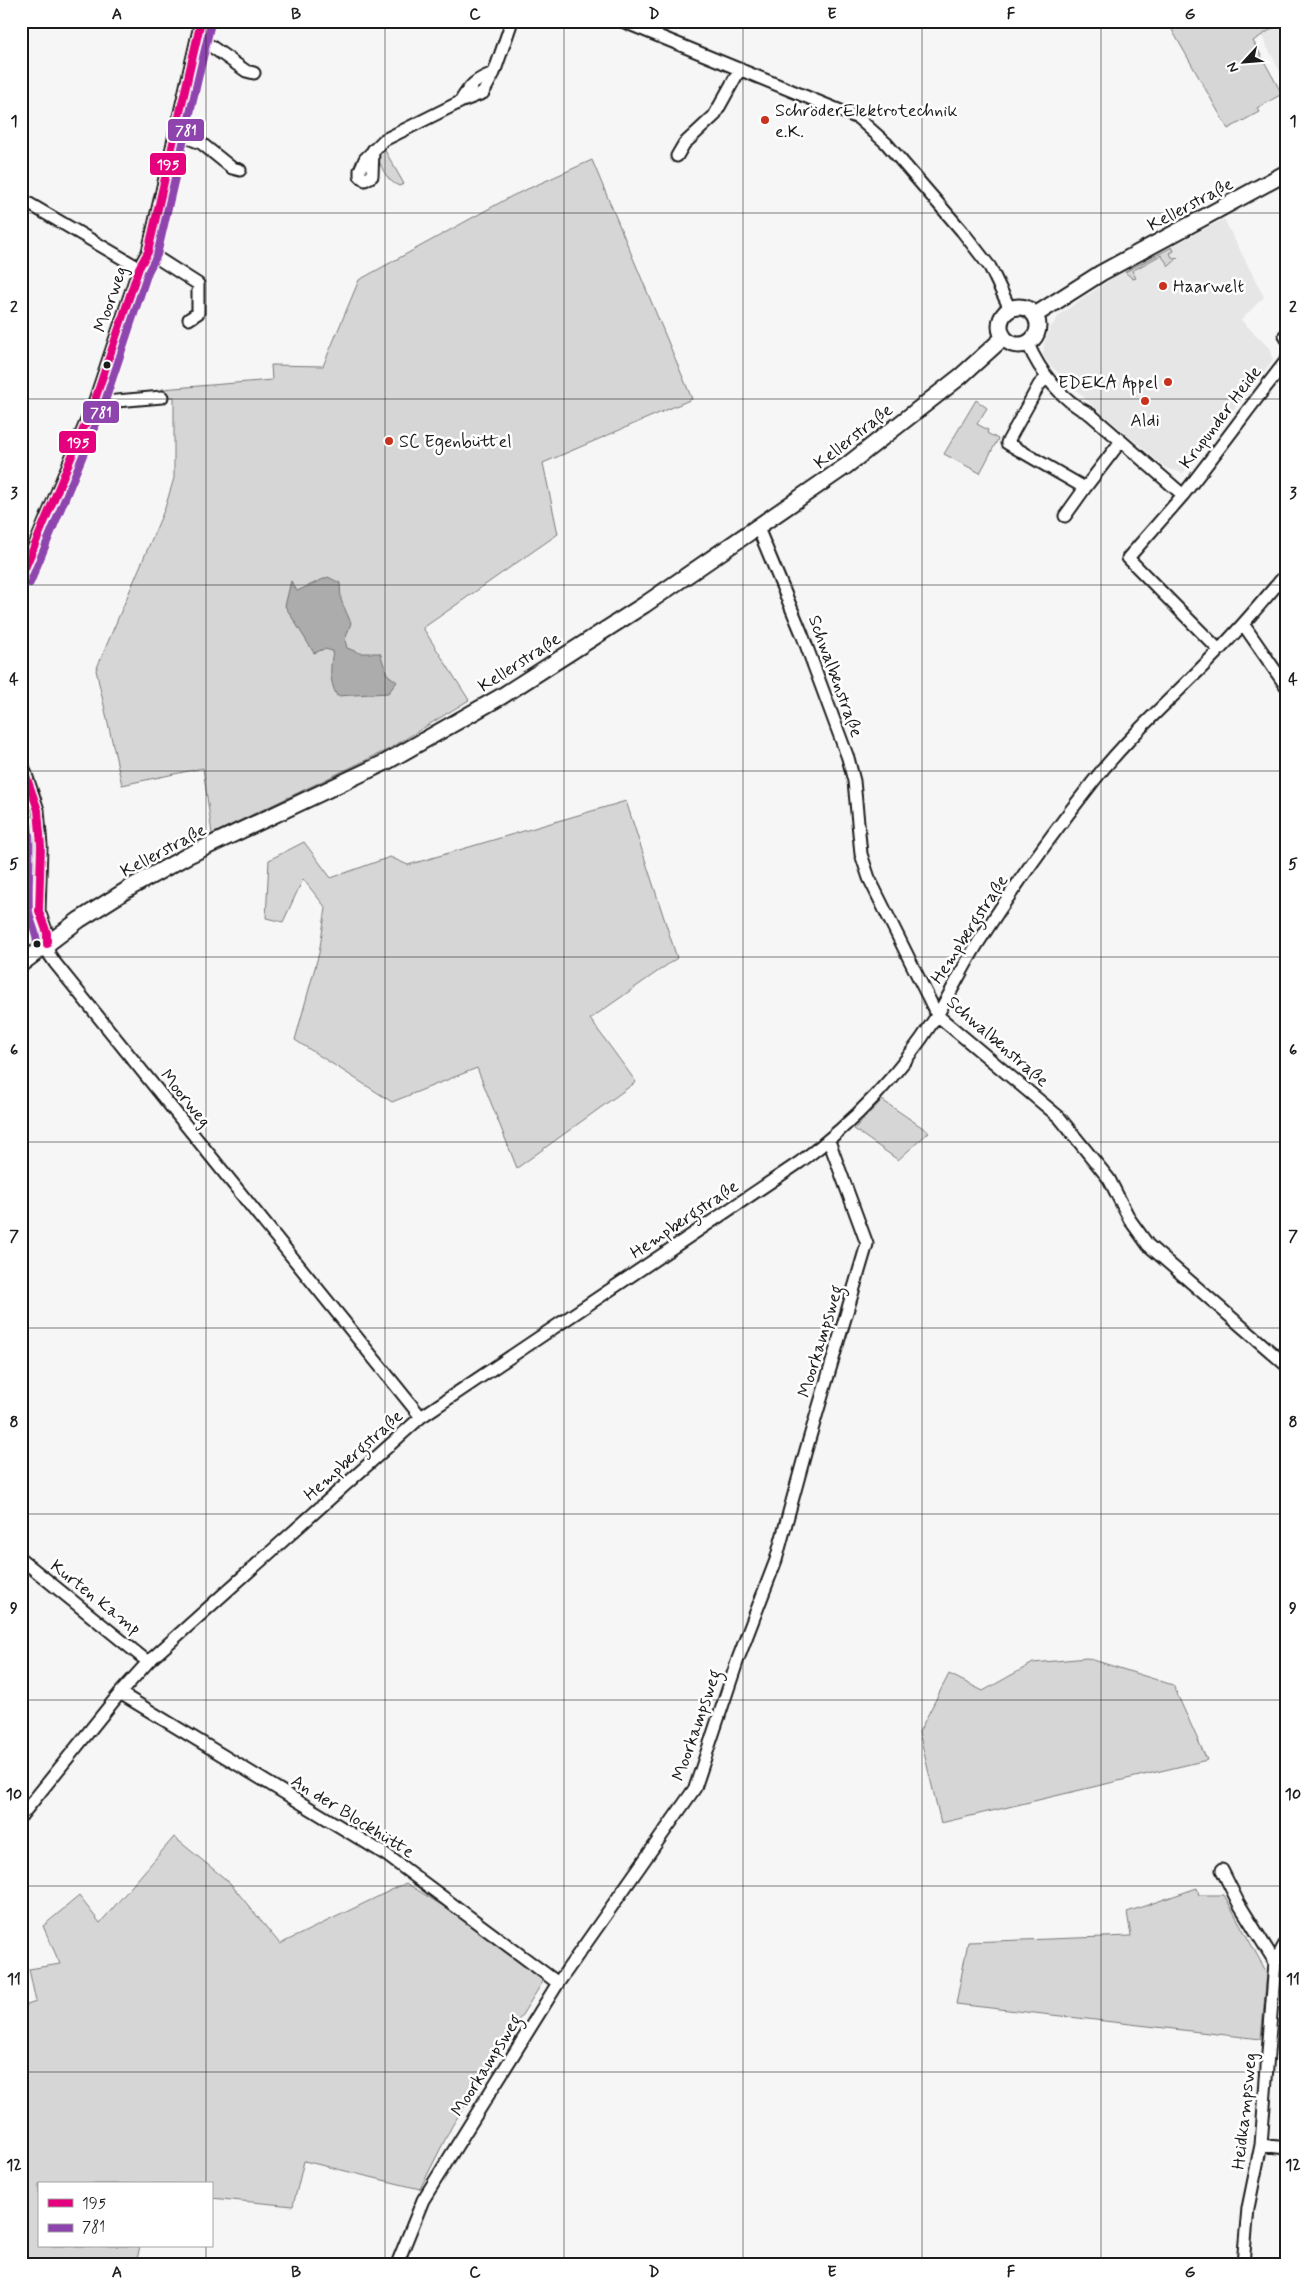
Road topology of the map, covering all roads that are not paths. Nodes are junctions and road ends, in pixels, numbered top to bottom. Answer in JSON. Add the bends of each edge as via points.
{"nodes":[{"id":1,"x":201,"y":21,"type":"edge"},
{"id":2,"x":512,"y":21,"type":"edge"},
{"id":3,"x":622,"y":21,"type":"edge"},
{"id":4,"x":198,"y":38,"type":"junction"},
{"id":5,"x":740,"y":69,"type":"junction"},
{"id":6,"x":254,"y":73,"type":"dead end"},
{"id":7,"x":175,"y":133,"type":"junction"},
{"id":8,"x":373,"y":150,"type":"dead end"},
{"id":9,"x":677,"y":156,"type":"dead end"},
{"id":10,"x":240,"y":170,"type":"dead end"},
{"id":11,"x":1286,"y":173,"type":"edge"},
{"id":12,"x":21,"y":200,"type":"edge"},
{"id":13,"x":148,"y":252,"type":"junction"},
{"id":14,"x":139,"y":268,"type":"junction"},
{"id":15,"x":1010,"y":309,"type":"junction"},
{"id":16,"x":1035,"y":315,"type":"junction"},
{"id":17,"x":189,"y":319,"type":"dead end"},
{"id":18,"x":1003,"y":338,"type":"junction"},
{"id":19,"x":1028,"y":344,"type":"junction"},
{"id":20,"x":1286,"y":361,"type":"edge"},
{"id":21,"x":1047,"y":377,"type":"junction"},
{"id":22,"x":162,"y":398,"type":"dead end"},
{"id":23,"x":94,"y":403,"type":"junction"},
{"id":24,"x":1121,"y":441,"type":"junction"},
{"id":25,"x":1085,"y":488,"type":"junction"},
{"id":26,"x":1183,"y":494,"type":"junction"},
{"id":27,"x":1065,"y":516,"type":"dead end"},
{"id":28,"x":758,"y":528,"type":"junction"},
{"id":29,"x":1286,"y":574,"type":"edge"},
{"id":30,"x":21,"y":579,"type":"edge"},
{"id":31,"x":1243,"y":624,"type":"junction"},
{"id":32,"x":1219,"y":650,"type":"junction"},
{"id":33,"x":1286,"y":686,"type":"edge"},
{"id":34,"x":21,"y":760,"type":"edge"},
{"id":35,"x":47,"y":944,"type":"junction"},
{"id":36,"x":21,"y":964,"type":"edge"},
{"id":37,"x":936,"y":1015,"type":"junction"},
{"id":38,"x":829,"y":1141,"type":"junction"},
{"id":39,"x":1286,"y":1365,"type":"edge"},
{"id":40,"x":421,"y":1417,"type":"junction"},
{"id":41,"x":21,"y":1560,"type":"edge"},
{"id":42,"x":148,"y":1662,"type":"junction"},
{"id":43,"x":120,"y":1693,"type":"junction"},
{"id":44,"x":21,"y":1816,"type":"edge"},
{"id":45,"x":1222,"y":1870,"type":"dead end"},
{"id":46,"x":1286,"y":1942,"type":"edge"},
{"id":47,"x":1275,"y":1962,"type":"junction"},
{"id":48,"x":558,"y":1983,"type":"junction"},
{"id":49,"x":1261,"y":2145,"type":"junction"},
{"id":50,"x":1286,"y":2148,"type":"edge"},
{"id":51,"x":397,"y":2264,"type":"edge"},
{"id":52,"x":1243,"y":2264,"type":"edge"}],
"edges":[{"from":1,"to":4,"type":"street","name":"Moorweg"},
{"from":2,"to":8,"type":"street","via":[[494,72],[482,93],[384,140]]},
{"from":3,"to":5,"type":"street"},
{"from":4,"to":6,"type":"street","via":[[246,71]]},
{"from":4,"to":7,"type":"street","name":"Moorweg"},
{"from":5,"to":9,"type":"street","via":[[714,116],[684,144]]},
{"from":5,"to":15,"type":"street","via":[[858,118],[886,143],[962,231],[990,268]]},
{"from":7,"to":10,"type":"street","via":[[201,143],[232,168]]},
{"from":7,"to":13,"type":"street","name":"Moorweg"},
{"from":11,"to":16,"type":"main road","name":"Kellerstraße","via":[[1101,273]]},
{"from":12,"to":14,"type":"street"},
{"from":13,"to":14,"type":"street","name":"Moorweg"},
{"from":13,"to":17,"type":"street","via":[[198,284],[198,313]]},
{"from":14,"to":23,"type":"street","name":"Moorweg"},
{"from":15,"to":16,"type":"main road","via":[[1024,307]]},
{"from":15,"to":18,"type":"main road","via":[[1001,319]]},
{"from":16,"to":19,"type":"main road","via":[[1036,336]]},
{"from":18,"to":19,"type":"main road","via":[[1014,345]]},
{"from":18,"to":28,"type":"main road","name":"Kellerstraße","via":[[980,360],[846,466]]},
{"from":19,"to":21,"type":"street","name":"Krupunder Heide"},
{"from":20,"to":26,"type":"street","name":"Krupunder Heide"},
{"from":21,"to":24,"type":"street","name":"Krupunder Heide","via":[[1080,409]]},
{"from":21,"to":25,"type":"street","via":[[1039,385],[1006,443]]},
{"from":22,"to":23,"type":"street"},
{"from":23,"to":30,"type":"street","name":"Moorweg"},
{"from":24,"to":25,"type":"street"},
{"from":24,"to":26,"type":"street","name":"Krupunder Heide"},
{"from":25,"to":27,"type":"street"},
{"from":26,"to":32,"type":"street","name":"Krupunder Heide","via":[[1128,558]]},
{"from":28,"to":35,"type":"main road","name":"Kellerstraße","via":[[478,711],[377,766],[163,870],[111,899]]},
{"from":28,"to":37,"type":"street","name":"Schwalbenstraße","via":[[848,758],[854,781],[861,854],[869,878]]},
{"from":29,"to":31,"type":"street","name":"Hempbergstraße"},
{"from":31,"to":32,"type":"street","name":"Hempbergstraße"},
{"from":31,"to":33,"type":"street"},
{"from":32,"to":37,"type":"street","name":"Hempbergstraße","via":[[1142,725],[1092,783],[989,926]]},
{"from":34,"to":35,"type":"street","name":"Moorweg","via":[[38,810],[41,846],[39,912]]},
{"from":35,"to":36,"type":"main road","name":"Kellerstraße"},
{"from":35,"to":40,"type":"street","name":"Moorweg","via":[[54,963]]},
{"from":37,"to":38,"type":"street","name":"Hempbergstraße","via":[[882,1091]]},
{"from":37,"to":39,"type":"street","name":"Schwalbenstraße","via":[[1059,1117],[1109,1179],[1130,1220],[1148,1245]]},
{"from":38,"to":40,"type":"street","name":"Hempbergstraße"},
{"from":38,"to":48,"type":"street","name":"Moorkampsweg","via":[[868,1244],[776,1560],[738,1659],[695,1788]]},
{"from":40,"to":42,"type":"street","name":"Hempbergstraße"},
{"from":41,"to":42,"type":"street","name":"Kurten Kamp"},
{"from":42,"to":43,"type":"street","name":"Hempbergstraße"},
{"from":43,"to":44,"type":"street","name":"Hempbergstraße"},
{"from":43,"to":48,"type":"street","name":"An der Blockhütte","via":[[385,1854]]},
{"from":45,"to":47,"type":"street"},
{"from":46,"to":47,"type":"street","name":"Heidkampsweg"},
{"from":47,"to":49,"type":"street","name":"Heidkampsweg"},
{"from":48,"to":51,"type":"street","name":"Moorkampsweg","via":[[423,2200]]},
{"from":49,"to":50,"type":"street"},
{"from":49,"to":52,"type":"street","name":"Heidkampsweg","via":[[1248,2208]]}]}
